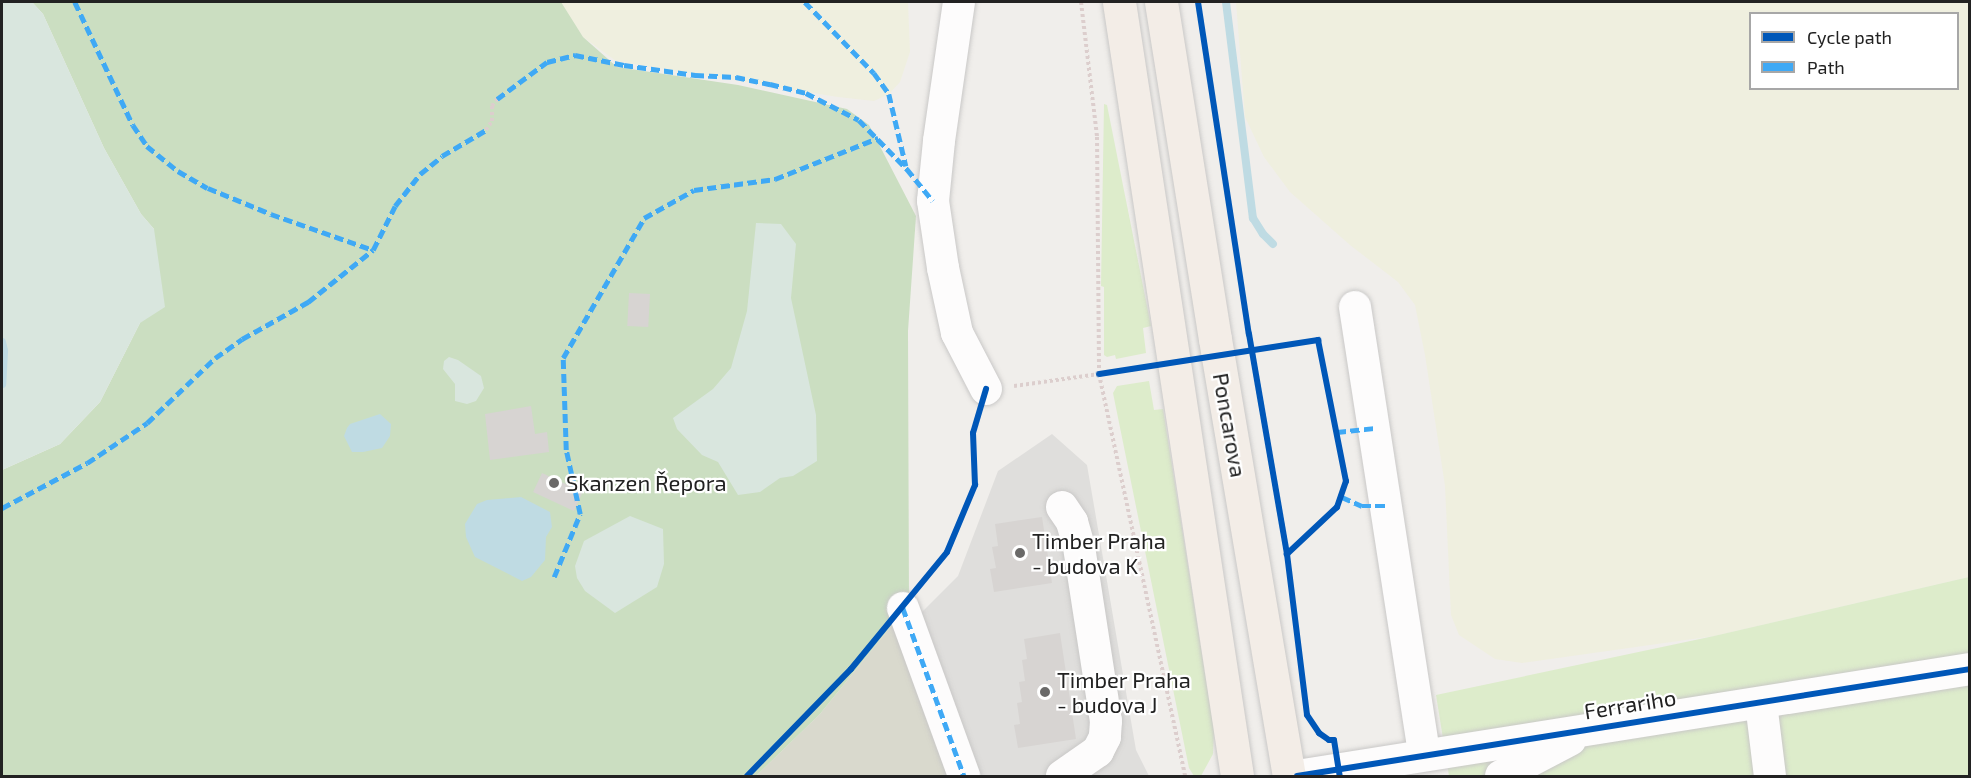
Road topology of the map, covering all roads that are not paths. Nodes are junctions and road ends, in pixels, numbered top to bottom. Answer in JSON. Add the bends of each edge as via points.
{"nodes":[{"id":1,"x":959,"y":2,"type":"edge"},
{"id":2,"x":1119,"y":2,"type":"edge"},
{"id":3,"x":1161,"y":2,"type":"edge"},
{"id":4,"x":1355,"y":307,"type":"dead end"},
{"id":5,"x":986,"y":389,"type":"road end"},
{"id":6,"x":1062,"y":507,"type":"dead end"},
{"id":7,"x":903,"y":608,"type":"dead end"},
{"id":8,"x":1970,"y":669,"type":"edge"},
{"id":9,"x":1761,"y":703,"type":"junction"},
{"id":10,"x":1592,"y":728,"type":"junction"},
{"id":11,"x":1424,"y":755,"type":"junction"},
{"id":12,"x":964,"y":777,"type":"edge"},
{"id":13,"x":1062,"y":777,"type":"edge"},
{"id":14,"x":1237,"y":777,"type":"edge"},
{"id":15,"x":1289,"y":777,"type":"edge"},
{"id":16,"x":1297,"y":777,"type":"edge"},
{"id":17,"x":1501,"y":777,"type":"edge"},
{"id":18,"x":1770,"y":777,"type":"edge"}],
"edges":[{"from":1,"to":5,"type":"street","via":[[933,201],[957,333]]},
{"from":2,"to":14,"type":"main road","name":"Poncarova"},
{"from":3,"to":15,"type":"main road","name":"Poncarova","via":[[1226,354]]},
{"from":4,"to":11,"type":"street"},
{"from":6,"to":13,"type":"street","via":[[1072,522],[1079,547],[1106,721],[1105,737],[1098,751]]},
{"from":7,"to":12,"type":"street"},
{"from":8,"to":9,"type":"street","name":"Ferrariho"},
{"from":9,"to":10,"type":"street","name":"Ferrariho"},
{"from":9,"to":18,"type":"street"},
{"from":10,"to":11,"type":"street","name":"Ferrariho"},
{"from":10,"to":17,"type":"street","name":"Ferrariho"},
{"from":11,"to":16,"type":"street","name":"Ferrariho"}]}
